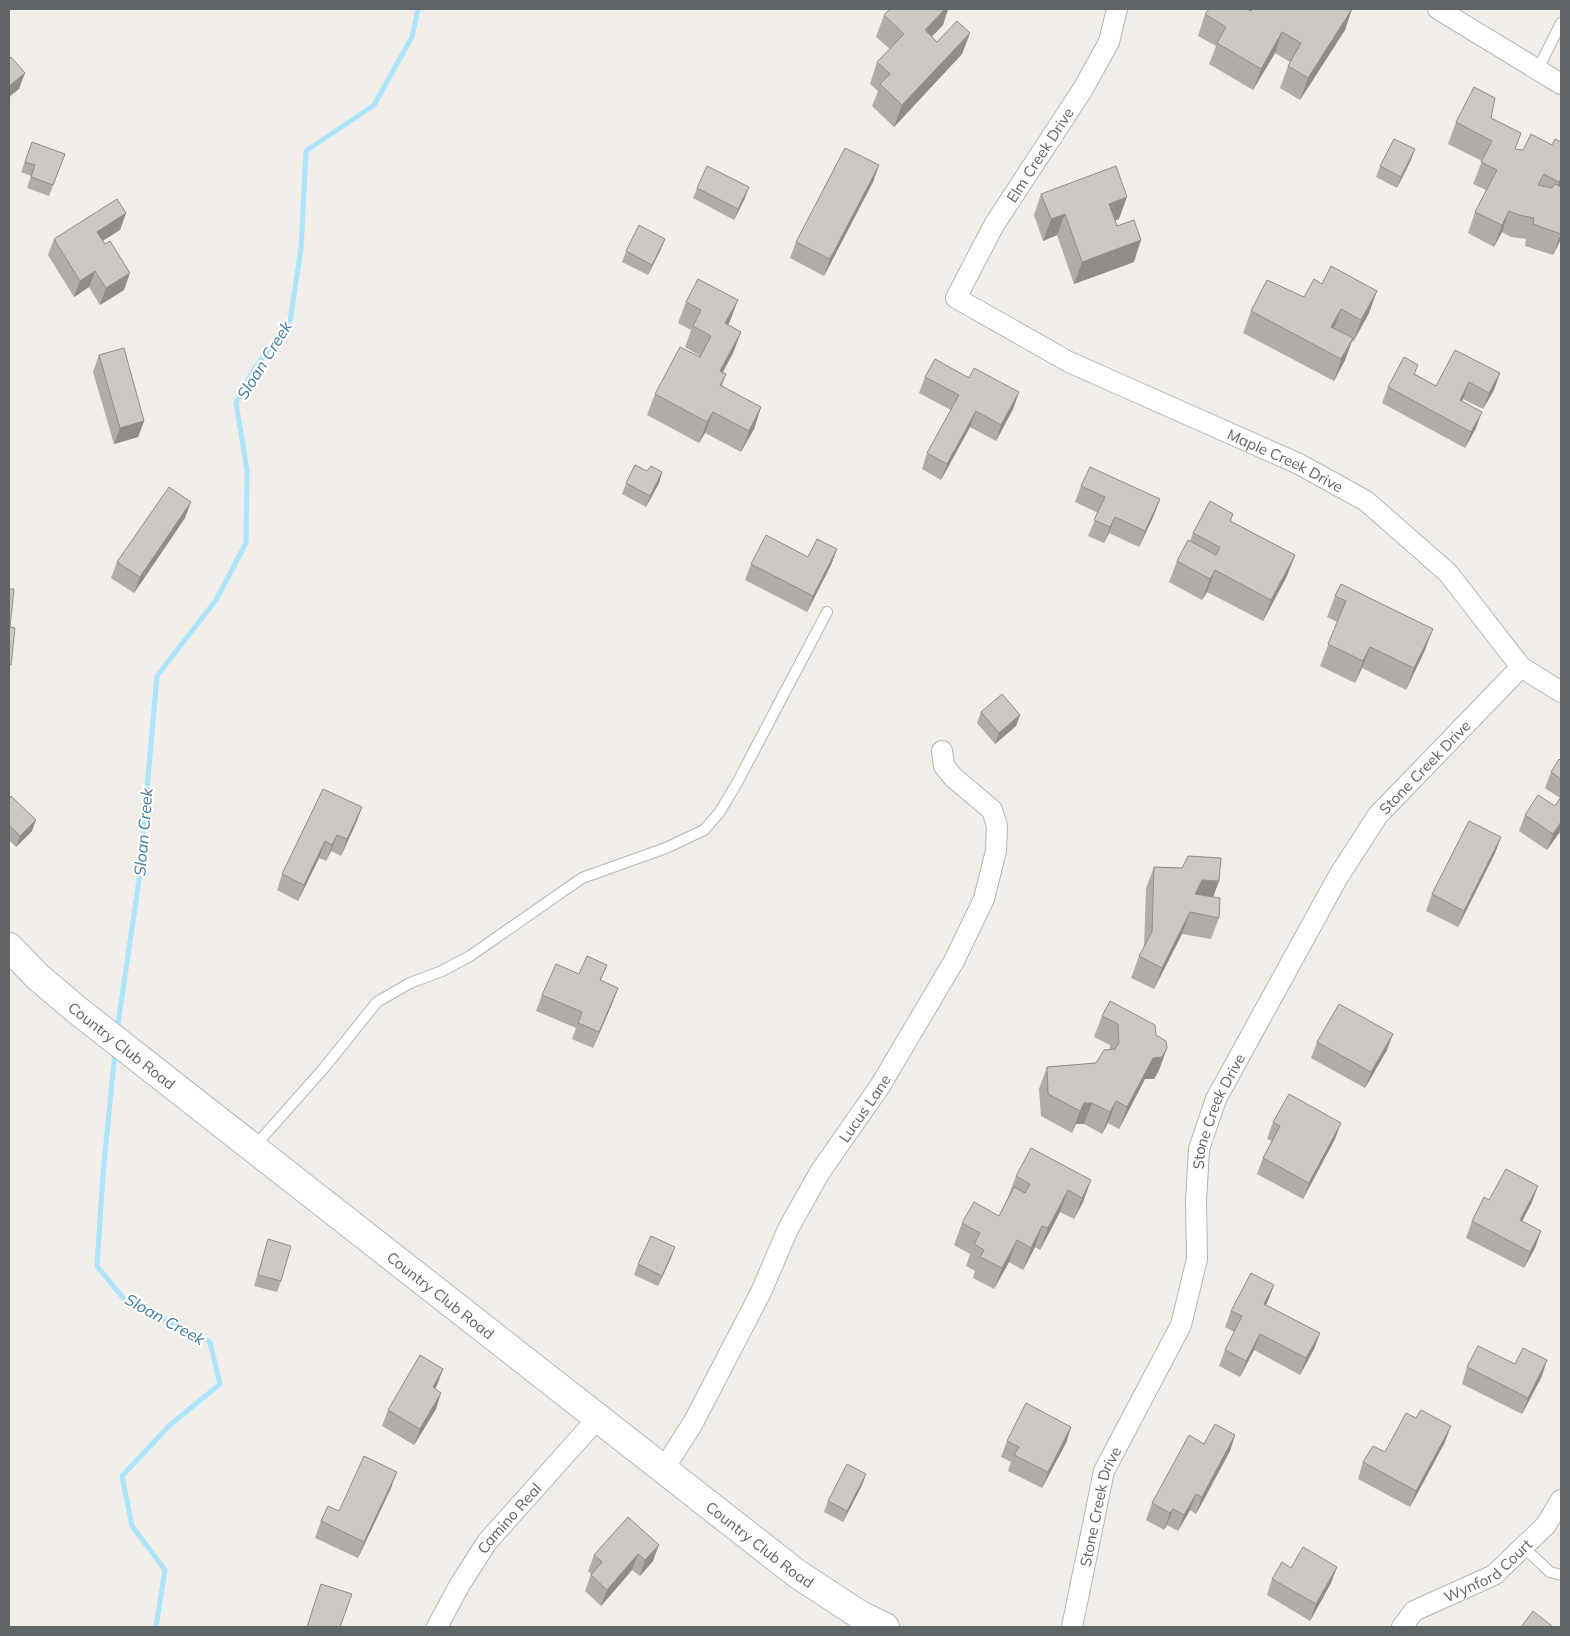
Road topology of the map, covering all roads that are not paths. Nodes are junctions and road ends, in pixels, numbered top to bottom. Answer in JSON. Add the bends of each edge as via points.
{"nodes":[{"id":1,"x":1117,"y":9,"type":"edge"},
{"id":2,"x":1438,"y":9,"type":"edge"},
{"id":3,"x":1561,"y":24,"type":"edge"},
{"id":4,"x":1538,"y":69,"type":"junction"},
{"id":5,"x":1561,"y":84,"type":"edge"},
{"id":6,"x":956,"y":298,"type":"joint"},
{"id":7,"x":827,"y":612,"type":"dead end"},
{"id":8,"x":1522,"y":667,"type":"junction"},
{"id":9,"x":1561,"y":692,"type":"edge"},
{"id":10,"x":942,"y":751,"type":"dead end"},
{"id":11,"x":9,"y":947,"type":"edge"},
{"id":12,"x":254,"y":1147,"type":"junction"},
{"id":13,"x":597,"y":1419,"type":"junction"},
{"id":14,"x":663,"y":1470,"type":"junction"},
{"id":15,"x":1561,"y":1500,"type":"edge"},
{"id":16,"x":1523,"y":1547,"type":"junction"},
{"id":17,"x":1561,"y":1575,"type":"edge"},
{"id":18,"x":437,"y":1627,"type":"edge"},
{"id":19,"x":885,"y":1627,"type":"edge"},
{"id":20,"x":1072,"y":1627,"type":"edge"},
{"id":21,"x":1402,"y":1627,"type":"edge"}],
"edges":[{"from":1,"to":6,"type":"street","name":"Elm Creek Drive","via":[[1105,50],[994,225]]},
{"from":2,"to":4,"type":"street"},
{"from":3,"to":4,"type":"lane"},
{"from":4,"to":5,"type":"street"},
{"from":6,"to":8,"type":"street","name":"Maple Creek Drive","via":[[1069,362],[1299,464],[1366,501],[1448,573]]},
{"from":7,"to":12,"type":"lane","via":[[737,783],[719,813],[704,830],[666,848],[582,878],[470,956],[376,1002],[324,1068]]},
{"from":8,"to":9,"type":"street","name":"Maple Creek Drive"},
{"from":8,"to":20,"type":"street","name":"Stone Creek Drive","via":[[1378,815],[1338,877],[1216,1098],[1199,1150],[1197,1259],[1181,1325],[1104,1470]]},
{"from":10,"to":14,"type":"street","name":"Lucus Lane","via":[[944,766],[953,778],[992,810],[997,826],[996,851],[984,899],[954,961],[880,1086],[820,1172],[788,1229],[761,1292],[693,1424]]},
{"from":11,"to":12,"type":"main road","name":"Country Club Road","via":[[77,1010]]},
{"from":12,"to":13,"type":"main road","name":"Country Club Road"},
{"from":13,"to":14,"type":"main road","name":"Country Club Road"},
{"from":13,"to":18,"type":"street","name":"Camino Real","via":[[488,1542]]},
{"from":14,"to":19,"type":"main road","name":"Country Club Road","via":[[802,1578]]},
{"from":15,"to":16,"type":"street","name":"Wynford Court","via":[[1546,1525]]},
{"from":16,"to":17,"type":"lane","via":[[1550,1572]]},
{"from":16,"to":21,"type":"street","name":"Wynford Court","via":[[1494,1575],[1414,1611]]}]}
